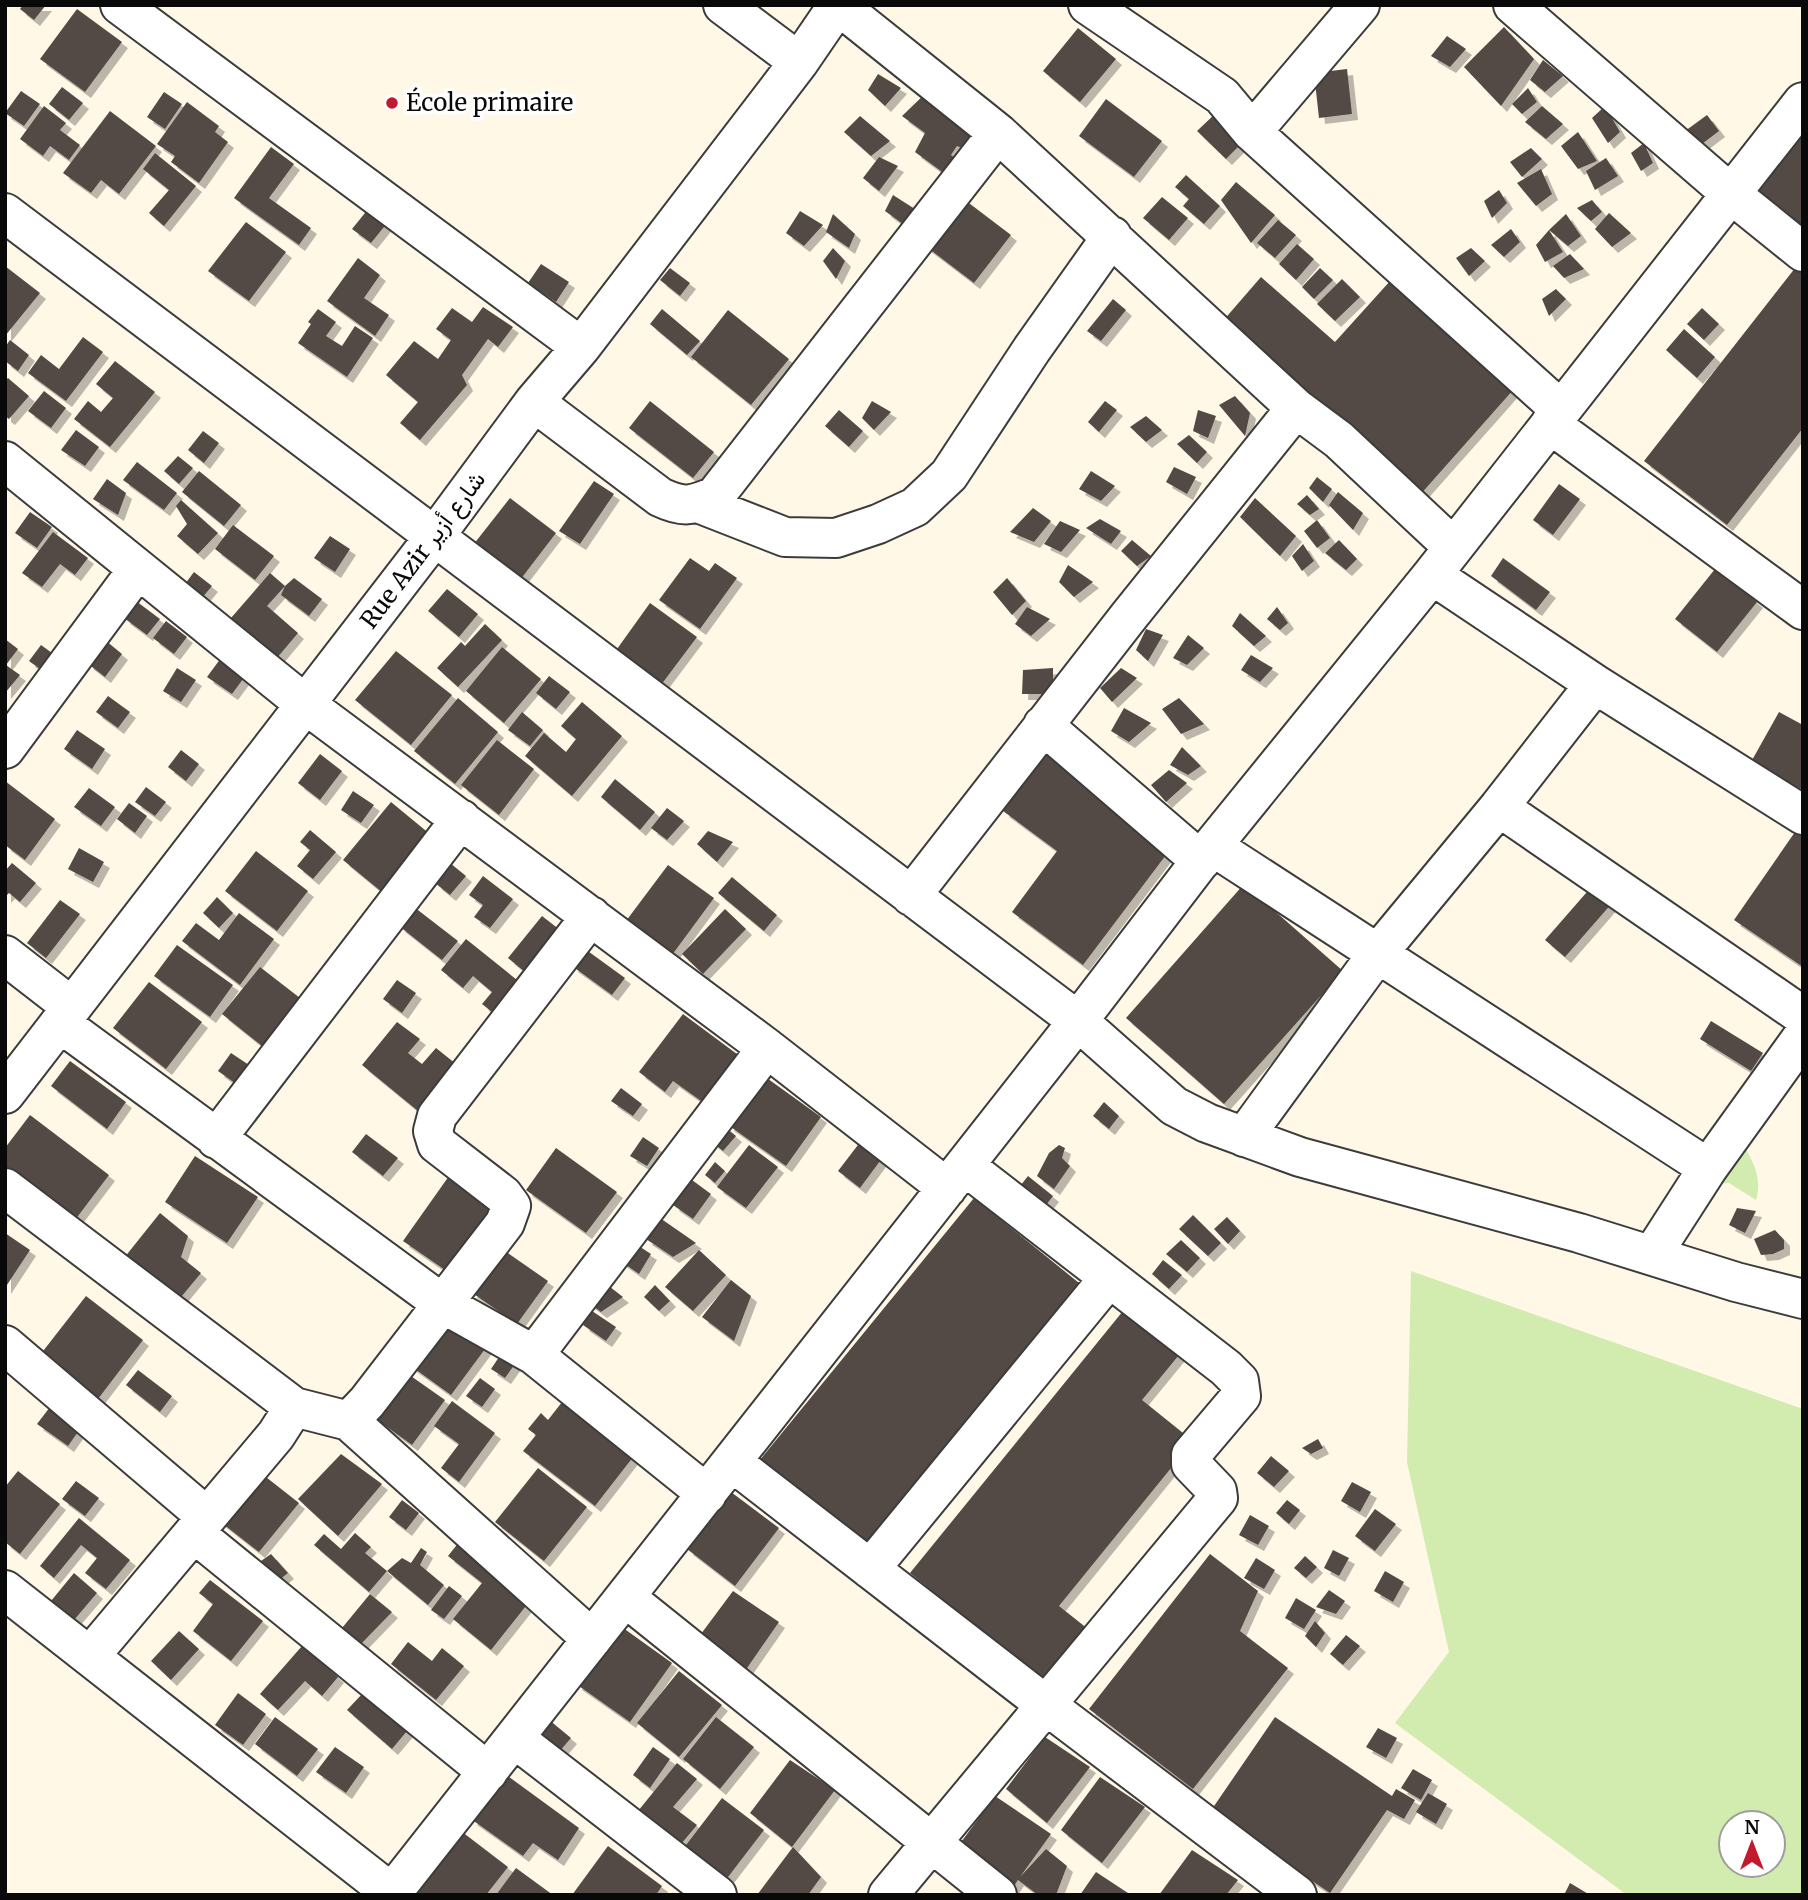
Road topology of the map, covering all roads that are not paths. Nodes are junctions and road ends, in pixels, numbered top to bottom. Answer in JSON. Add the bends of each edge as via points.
{"nodes":[{"id":1,"x":120,"y":5,"type":"edge"},
{"id":2,"x":723,"y":5,"type":"edge"},
{"id":3,"x":838,"y":5,"type":"edge"},
{"id":4,"x":1088,"y":5,"type":"edge"},
{"id":5,"x":1360,"y":5,"type":"edge"},
{"id":6,"x":1513,"y":5,"type":"edge"},
{"id":7,"x":799,"y":62,"type":"junction"},
{"id":8,"x":1803,"y":102,"type":"edge"},
{"id":9,"x":1252,"y":132,"type":"junction"},
{"id":10,"x":998,"y":133,"type":"junction"},
{"id":11,"x":1731,"y":194,"type":"junction"},
{"id":12,"x":5,"y":213,"type":"edge"},
{"id":13,"x":1112,"y":236,"type":"junction"},
{"id":14,"x":1803,"y":251,"type":"edge"},
{"id":15,"x":581,"y":347,"type":"junction"},
{"id":16,"x":534,"y":402,"type":"junction"},
{"id":17,"x":1296,"y":408,"type":"junction"},
{"id":18,"x":1556,"y":417,"type":"junction"},
{"id":19,"x":5,"y":461,"type":"edge"},
{"id":20,"x":698,"y":503,"type":"junction"},
{"id":21,"x":435,"y":537,"type":"junction"},
{"id":22,"x":1443,"y":561,"type":"junction"},
{"id":23,"x":138,"y":569,"type":"junction"},
{"id":24,"x":1803,"y":610,"type":"edge"},
{"id":25,"x":1595,"y":684,"type":"junction"},
{"id":26,"x":305,"y":704,"type":"junction"},
{"id":27,"x":1043,"y":725,"type":"junction"},
{"id":28,"x":5,"y":749,"type":"edge"},
{"id":29,"x":1499,"y":807,"type":"junction"},
{"id":30,"x":1803,"y":816,"type":"edge"},
{"id":31,"x":461,"y":820,"type":"junction"},
{"id":32,"x":1206,"y":853,"type":"junction"},
{"id":33,"x":911,"y":896,"type":"junction"},
{"id":34,"x":590,"y":916,"type":"junction"},
{"id":35,"x":1378,"y":953,"type":"junction"},
{"id":36,"x":5,"y":955,"type":"edge"},
{"id":37,"x":66,"y":1015,"type":"junction"},
{"id":38,"x":1803,"y":1016,"type":"edge"},
{"id":39,"x":1078,"y":1021,"type":"junction"},
{"id":40,"x":1803,"y":1036,"type":"edge"},
{"id":41,"x":767,"y":1048,"type":"junction"},
{"id":42,"x":5,"y":1094,"type":"edge"},
{"id":43,"x":1244,"y":1137,"type":"junction"},
{"id":44,"x":216,"y":1139,"type":"junction"},
{"id":45,"x":1708,"y":1168,"type":"junction"},
{"id":46,"x":956,"y":1177,"type":"junction"},
{"id":47,"x":5,"y":1188,"type":"edge"},
{"id":48,"x":1652,"y":1255,"type":"junction"},
{"id":49,"x":1108,"y":1278,"type":"junction"},
{"id":50,"x":1803,"y":1299,"type":"edge"},
{"id":51,"x":443,"y":1304,"type":"junction"},
{"id":52,"x":5,"y":1345,"type":"edge"},
{"id":53,"x":534,"y":1355,"type":"junction"},
{"id":54,"x":294,"y":1407,"type":"junction"},
{"id":55,"x":349,"y":1421,"type":"junction"},
{"id":56,"x":732,"y":1462,"type":"junction"},
{"id":57,"x":707,"y":1494,"type":"junction"},
{"id":58,"x":200,"y":1525,"type":"junction"},
{"id":59,"x":870,"y":1569,"type":"junction"},
{"id":60,"x":5,"y":1590,"type":"edge"},
{"id":61,"x":625,"y":1597,"type":"junction"},
{"id":62,"x":592,"y":1639,"type":"junction"},
{"id":63,"x":90,"y":1656,"type":"junction"},
{"id":64,"x":1046,"y":1705,"type":"junction"},
{"id":65,"x":514,"y":1738,"type":"junction"},
{"id":66,"x":488,"y":1772,"type":"junction"},
{"id":67,"x":932,"y":1842,"type":"junction"},
{"id":68,"x":393,"y":1894,"type":"edge"},
{"id":69,"x":717,"y":1895,"type":"edge"},
{"id":70,"x":888,"y":1895,"type":"edge"},
{"id":71,"x":997,"y":1895,"type":"edge"},
{"id":72,"x":1297,"y":1895,"type":"edge"}],
"edges":[{"from":1,"to":15,"type":"street"},
{"from":2,"to":7,"type":"street"},
{"from":3,"to":7,"type":"street","name":"Rue Azir شارع أزير"},
{"from":3,"to":10,"type":"street"},
{"from":4,"to":9,"type":"street","via":[[1222,96]]},
{"from":5,"to":9,"type":"street"},
{"from":6,"to":11,"type":"street"},
{"from":7,"to":15,"type":"street","name":"Rue Azir شارع أزير"},
{"from":8,"to":11,"type":"street"},
{"from":9,"to":18,"type":"street"},
{"from":10,"to":13,"type":"street"},
{"from":10,"to":20,"type":"street","via":[[715,496]]},
{"from":11,"to":14,"type":"street"},
{"from":11,"to":18,"type":"street"},
{"from":12,"to":21,"type":"street"},
{"from":13,"to":17,"type":"street"},
{"from":13,"to":20,"type":"street","via":[[949,475],[915,507],[835,538],[785,537]]},
{"from":15,"to":16,"type":"street","name":"Rue Azir شارع أزير"},
{"from":16,"to":20,"type":"street","via":[[660,497],[679,506]]},
{"from":16,"to":21,"type":"street","name":"Rue Azir شارع أزير"},
{"from":17,"to":22,"type":"street","via":[[1339,440]]},
{"from":17,"to":27,"type":"street"},
{"from":18,"to":22,"type":"street"},
{"from":18,"to":24,"type":"street"},
{"from":19,"to":23,"type":"street"},
{"from":21,"to":26,"type":"street","name":"Rue Azir شارع أزير"},
{"from":21,"to":33,"type":"street"},
{"from":22,"to":25,"type":"street"},
{"from":22,"to":32,"type":"street"},
{"from":23,"to":26,"type":"street"},
{"from":23,"to":28,"type":"street"},
{"from":25,"to":29,"type":"street"},
{"from":25,"to":30,"type":"street"},
{"from":26,"to":31,"type":"street"},
{"from":26,"to":37,"type":"street","name":"Rue Azir شارع أزير"},
{"from":27,"to":32,"type":"street"},
{"from":27,"to":33,"type":"street"},
{"from":29,"to":35,"type":"street"},
{"from":29,"to":38,"type":"street"},
{"from":31,"to":34,"type":"street"},
{"from":31,"to":44,"type":"street"},
{"from":32,"to":35,"type":"street"},
{"from":32,"to":39,"type":"street"},
{"from":33,"to":39,"type":"street"},
{"from":34,"to":41,"type":"street"},
{"from":34,"to":51,"type":"street","via":[[437,1116],[433,1131],[437,1144],[511,1206],[505,1223]]},
{"from":35,"to":43,"type":"street"},
{"from":35,"to":45,"type":"street"},
{"from":36,"to":37,"type":"street"},
{"from":37,"to":42,"type":"street","name":"Rue Azir شارع أزير"},
{"from":37,"to":44,"type":"street"},
{"from":39,"to":43,"type":"street","via":[[1174,1106]]},
{"from":39,"to":46,"type":"street"},
{"from":40,"to":45,"type":"street"},
{"from":41,"to":46,"type":"street"},
{"from":41,"to":53,"type":"street"},
{"from":43,"to":48,"type":"street","via":[[1300,1157]]},
{"from":44,"to":51,"type":"street"},
{"from":45,"to":48,"type":"street"},
{"from":46,"to":49,"type":"street"},
{"from":46,"to":56,"type":"street"},
{"from":47,"to":54,"type":"street"},
{"from":48,"to":50,"type":"street"},
{"from":49,"to":59,"type":"street"},
{"from":49,"to":64,"type":"street","via":[[1226,1368],[1239,1381],[1241,1396],[1191,1455],[1191,1464],[1217,1491],[1218,1498]]},
{"from":51,"to":53,"type":"street"},
{"from":51,"to":55,"type":"street"},
{"from":52,"to":58,"type":"street"},
{"from":53,"to":57,"type":"street"},
{"from":54,"to":55,"type":"street"},
{"from":54,"to":58,"type":"street"},
{"from":55,"to":62,"type":"street"},
{"from":56,"to":57,"type":"street"},
{"from":56,"to":59,"type":"street"},
{"from":57,"to":61,"type":"street"},
{"from":58,"to":63,"type":"street"},
{"from":58,"to":66,"type":"street"},
{"from":59,"to":64,"type":"street"},
{"from":60,"to":63,"type":"street"},
{"from":61,"to":62,"type":"street"},
{"from":61,"to":67,"type":"street"},
{"from":62,"to":65,"type":"street"},
{"from":63,"to":68,"type":"street"},
{"from":64,"to":67,"type":"street"},
{"from":64,"to":72,"type":"street"},
{"from":65,"to":66,"type":"street"},
{"from":65,"to":69,"type":"street"},
{"from":66,"to":68,"type":"street"},
{"from":67,"to":70,"type":"street"},
{"from":67,"to":71,"type":"street"}]}
